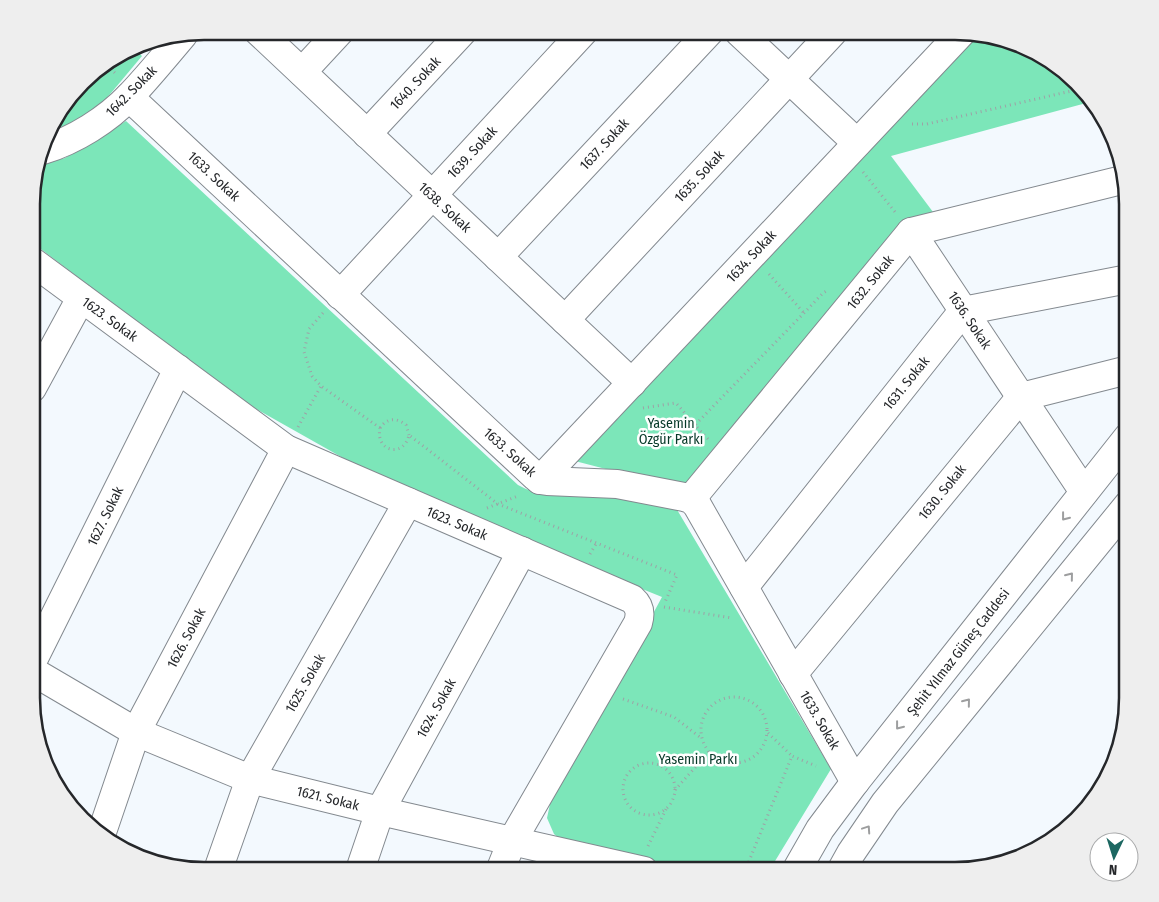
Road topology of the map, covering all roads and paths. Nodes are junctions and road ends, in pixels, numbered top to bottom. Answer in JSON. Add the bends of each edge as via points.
{"nodes":[{"id":1,"x":268,"y":40,"type":"edge"},
{"id":2,"x":332,"y":40,"type":"edge"},
{"id":3,"x":455,"y":40,"type":"edge"},
{"id":4,"x":576,"y":40,"type":"edge"},
{"id":5,"x":702,"y":40,"type":"edge"},
{"id":6,"x":748,"y":40,"type":"edge"},
{"id":7,"x":826,"y":40,"type":"edge"},
{"id":8,"x":954,"y":40,"type":"edge"},
{"id":9,"x":176,"y":43,"type":"edge"},
{"id":10,"x":302,"y":72,"type":"junction"},
{"id":11,"x":789,"y":79,"type":"junction"},
{"id":12,"x":1073,"y":91,"type":"edge"},
{"id":13,"x":129,"y":97,"type":"junction"},
{"id":14,"x":876,"y":123,"type":"junction"},
{"id":15,"x":368,"y":134,"type":"junction"},
{"id":16,"x":51,"y":147,"type":"edge"},
{"id":17,"x":853,"y":148,"type":"junction"},
{"id":18,"x":1118,"y":181,"type":"edge"},
{"id":19,"x":432,"y":195,"type":"junction"},
{"id":20,"x":911,"y":232,"type":"junction"},
{"id":21,"x":752,"y":255,"type":"junction"},
{"id":22,"x":498,"y":257,"type":"junction"},
{"id":23,"x":40,"y":267,"type":"edge"},
{"id":24,"x":1119,"y":281,"type":"edge"},
{"id":25,"x":340,"y":295,"type":"junction"},
{"id":26,"x":81,"y":298,"type":"junction"},
{"id":27,"x":963,"y":311,"type":"junction"},
{"id":28,"x":804,"y":312,"type":"dead end"},
{"id":29,"x":565,"y":320,"type":"junction"},
{"id":30,"x":178,"y":369,"type":"junction"},
{"id":31,"x":1119,"y":372,"type":"edge"},
{"id":32,"x":40,"y":373,"type":"edge"},
{"id":33,"x":632,"y":383,"type":"junction"},
{"id":34,"x":321,"y":386,"type":"junction"},
{"id":35,"x":1021,"y":397,"type":"junction"},
{"id":36,"x":613,"y":402,"type":"junction"},
{"id":37,"x":695,"y":425,"type":"dead end"},
{"id":38,"x":380,"y":428,"type":"junction"},
{"id":39,"x":409,"y":435,"type":"junction"},
{"id":40,"x":1119,"y":448,"type":"edge"},
{"id":41,"x":286,"y":449,"type":"junction"},
{"id":42,"x":540,"y":480,"type":"junction"},
{"id":43,"x":1084,"y":492,"type":"junction"},
{"id":44,"x":692,"y":499,"type":"junction"},
{"id":45,"x":408,"y":502,"type":"junction"},
{"id":46,"x":498,"y":504,"type":"junction"},
{"id":47,"x":1119,"y":516,"type":"edge"},
{"id":48,"x":461,"y":524,"type":"junction"},
{"id":49,"x":522,"y":551,"type":"junction"},
{"id":50,"x":744,"y":587,"type":"junction"},
{"id":51,"x":764,"y":623,"type":"junction"},
{"id":52,"x":40,"y":646,"type":"edge"},
{"id":53,"x":793,"y":674,"type":"junction"},
{"id":54,"x":40,"y":675,"type":"edge"},
{"id":55,"x":599,"y":691,"type":"junction"},
{"id":56,"x":136,"y":732,"type":"junction"},
{"id":57,"x":768,"y":732,"type":"junction"},
{"id":58,"x":702,"y":739,"type":"junction"},
{"id":59,"x":709,"y":752,"type":"junction"},
{"id":60,"x":792,"y":756,"type":"junction"},
{"id":61,"x":819,"y":767,"type":"dead end"},
{"id":62,"x":250,"y":779,"type":"junction"},
{"id":63,"x":855,"y":782,"type":"junction"},
{"id":64,"x":675,"y":790,"type":"junction"},
{"id":65,"x":666,"y":808,"type":"junction"},
{"id":66,"x":380,"y":811,"type":"junction"},
{"id":67,"x":103,"y":827,"type":"edge"},
{"id":68,"x":512,"y":841,"type":"junction"},
{"id":69,"x":221,"y":862,"type":"edge"},
{"id":70,"x":363,"y":862,"type":"edge"},
{"id":71,"x":503,"y":862,"type":"edge"},
{"id":72,"x":605,"y":862,"type":"edge"},
{"id":73,"x":643,"y":862,"type":"edge"},
{"id":74,"x":749,"y":862,"type":"edge"},
{"id":75,"x":801,"y":862,"type":"edge"},
{"id":76,"x":846,"y":862,"type":"edge"}],
"edges":[{"from":1,"to":10,"type":"street","name":"1638. Sokak"},
{"from":2,"to":10,"type":"street"},
{"from":3,"to":15,"type":"street","name":"1640. Sokak"},
{"from":4,"to":19,"type":"street","name":"1639. Sokak"},
{"from":5,"to":22,"type":"street","name":"1637. Sokak"},
{"from":6,"to":11,"type":"street"},
{"from":7,"to":11,"type":"street","name":"1635. Sokak"},
{"from":8,"to":14,"type":"street","name":"1634. Sokak"},
{"from":9,"to":13,"type":"street","name":"1642. Sokak"},
{"from":10,"to":15,"type":"street","name":"1638. Sokak"},
{"from":11,"to":17,"type":"street"},
{"from":11,"to":29,"type":"street","name":"1635. Sokak"},
{"from":12,"to":14,"type":"path","via":[[926,124]]},
{"from":13,"to":16,"type":"street","name":"1642. Sokak","via":[[93,126]]},
{"from":13,"to":25,"type":"street","name":"1633. Sokak"},
{"from":14,"to":17,"type":"street","name":"1634. Sokak"},
{"from":15,"to":19,"type":"street","name":"1638. Sokak"},
{"from":17,"to":20,"type":"path"},
{"from":17,"to":21,"type":"street","name":"1634. Sokak"},
{"from":18,"to":20,"type":"street"},
{"from":19,"to":22,"type":"street","name":"1638. Sokak"},
{"from":19,"to":25,"type":"street","name":"1639. Sokak"},
{"from":20,"to":27,"type":"street","name":"1636. Sokak"},
{"from":20,"to":44,"type":"street","name":"1632. Sokak"},
{"from":21,"to":28,"type":"path"},
{"from":21,"to":33,"type":"street","name":"1634. Sokak"},
{"from":22,"to":29,"type":"street","name":"1638. Sokak"},
{"from":23,"to":26,"type":"street","name":"1623. Sokak"},
{"from":24,"to":27,"type":"street"},
{"from":25,"to":34,"type":"path","via":[[309,329],[304,352],[312,376]]},
{"from":25,"to":42,"type":"street","name":"1633. Sokak"},
{"from":26,"to":30,"type":"street","name":"1623. Sokak"},
{"from":26,"to":32,"type":"street"},
{"from":27,"to":35,"type":"street","name":"1636. Sokak"},
{"from":27,"to":50,"type":"street","name":"1631. Sokak"},
{"from":29,"to":33,"type":"street","name":"1638. Sokak"},
{"from":30,"to":41,"type":"street","name":"1623. Sokak"},
{"from":30,"to":52,"type":"street","name":"1627. Sokak"},
{"from":31,"to":35,"type":"street"},
{"from":33,"to":36,"type":"street","name":"1634. Sokak"},
{"from":34,"to":38,"type":"path"},
{"from":34,"to":41,"type":"path"},
{"from":35,"to":43,"type":"street","name":"1636. Sokak"},
{"from":35,"to":53,"type":"street","name":"1630. Sokak"},
{"from":36,"to":37,"type":"path","via":[[622,410],[676,403]]},
{"from":36,"to":42,"type":"street","name":"1634. Sokak"},
{"from":38,"to":39,"type":"path","via":[[387,421],[397,419],[406,425]]},
{"from":38,"to":39,"type":"path","via":[[381,442],[393,450],[406,444]]},
{"from":39,"to":46,"type":"path"},
{"from":40,"to":43,"type":"street","name":"Şehit Yılmaz Güneş Caddesi"},
{"from":41,"to":45,"type":"street","name":"1623. Sokak"},
{"from":41,"to":56,"type":"street","name":"1626. Sokak"},
{"from":42,"to":44,"type":"street","name":"1633. Sokak","via":[[617,484]]},
{"from":42,"to":46,"type":"path","via":[[523,494]]},
{"from":43,"to":63,"type":"street","name":"Şehit Yılmaz Güneş Caddesi","one_way":true},
{"from":44,"to":50,"type":"street","name":"1633. Sokak"},
{"from":45,"to":48,"type":"street","name":"1623. Sokak"},
{"from":45,"to":62,"type":"street","name":"1625. Sokak"},
{"from":46,"to":48,"type":"path"},
{"from":46,"to":51,"type":"path","via":[[677,576],[662,607]]},
{"from":76,"to":47,"type":"street","one_way":true,"via":[[885,803]]},
{"from":48,"to":49,"type":"street","name":"1623. Sokak"},
{"from":49,"to":55,"type":"street","name":"1623. Sokak","via":[[637,603],[640,610],[638,623]]},
{"from":49,"to":66,"type":"street","name":"1624. Sokak"},
{"from":50,"to":51,"type":"street","name":"1633. Sokak"},
{"from":51,"to":53,"type":"street","name":"1633. Sokak"},
{"from":53,"to":63,"type":"street","name":"1633. Sokak"},
{"from":54,"to":56,"type":"street","name":"1621. Sokak"},
{"from":55,"to":58,"type":"path","via":[[674,717]]},
{"from":55,"to":68,"type":"street","name":"1623. Sokak"},
{"from":56,"to":62,"type":"street","name":"1621. Sokak"},
{"from":56,"to":67,"type":"street","name":"1626. Sokak"},
{"from":57,"to":58,"type":"path","via":[[762,710],[753,702],[731,697],[720,700],[703,716],[700,727]]},
{"from":57,"to":59,"type":"path","via":[[759,753],[750,760],[728,763]]},
{"from":57,"to":60,"type":"path"},
{"from":58,"to":59,"type":"path"},
{"from":59,"to":64,"type":"path"},
{"from":60,"to":61,"type":"path"},
{"from":60,"to":74,"type":"path"},
{"from":62,"to":66,"type":"street","name":"1621. Sokak"},
{"from":62,"to":69,"type":"street","name":"1625. Sokak"},
{"from":63,"to":75,"type":"street","name":"Şehit Yılmaz Güneş Caddesi","via":[[820,829]]},
{"from":64,"to":65,"type":"path"},
{"from":64,"to":65,"type":"path","via":[[670,774],[656,764],[638,766],[626,778],[624,795],[633,809],[650,815]]},
{"from":65,"to":73,"type":"path"},
{"from":66,"to":68,"type":"street","name":"1621. Sokak"},
{"from":66,"to":70,"type":"street","name":"1624. Sokak"},
{"from":68,"to":71,"type":"street","name":"1623. Sokak"},
{"from":68,"to":72,"type":"street","name":"1621. Sokak"}]}
